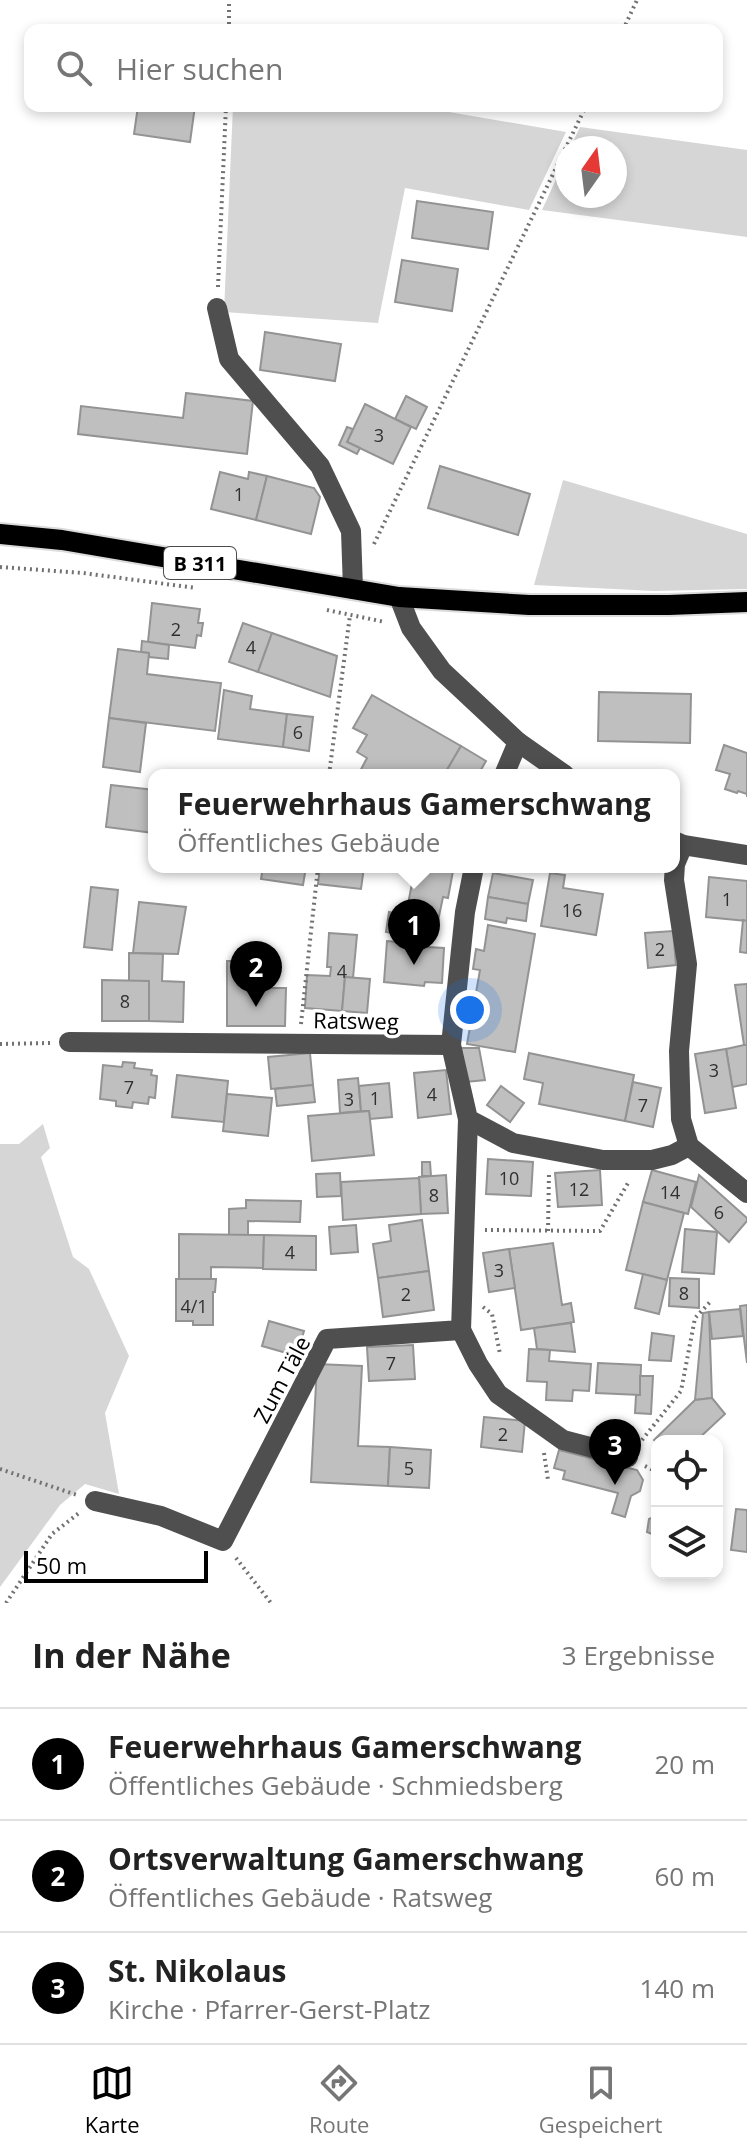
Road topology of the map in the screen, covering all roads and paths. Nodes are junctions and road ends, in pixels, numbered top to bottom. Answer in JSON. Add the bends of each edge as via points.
{"nodes":[{"id":1,"x":229,"y":0,"type":"edge"},
{"id":2,"x":637,"y":0,"type":"edge"},
{"id":3,"x":229,"y":24,"type":"edge"},
{"id":4,"x":626,"y":24,"type":"edge"},
{"id":5,"x":226,"y":112,"type":"edge"},
{"id":6,"x":583,"y":112,"type":"edge"},
{"id":7,"x":217,"y":308,"type":"joint"},
{"id":8,"x":0,"y":534,"type":"edge"},
{"id":9,"x":371,"y":550,"type":"dead end"},
{"id":10,"x":0,"y":567,"type":"edge"},
{"id":11,"x":202,"y":588,"type":"dead end"},
{"id":12,"x":353,"y":589,"type":"junction"},
{"id":13,"x":399,"y":597,"type":"junction"},
{"id":14,"x":747,"y":602,"type":"edge"},
{"id":15,"x":350,"y":615,"type":"dead end"},
{"id":16,"x":518,"y":742,"type":"junction"},
{"id":17,"x":330,"y":769,"type":"edge"},
{"id":18,"x":507,"y":769,"type":"edge"},
{"id":19,"x":556,"y":769,"type":"edge"},
{"id":20,"x":680,"y":843,"type":"edge"},
{"id":21,"x":747,"y":855,"type":"edge"},
{"id":22,"x":317,"y":873,"type":"edge"},
{"id":23,"x":473,"y":873,"type":"edge"},
{"id":24,"x":674,"y":873,"type":"edge"},
{"id":25,"x":69,"y":1042,"type":"joint"},
{"id":26,"x":0,"y":1044,"type":"edge"},
{"id":27,"x":298,"y":1044,"type":"junction"},
{"id":28,"x":451,"y":1045,"type":"junction"},
{"id":29,"x":468,"y":1119,"type":"junction"},
{"id":30,"x":689,"y":1146,"type":"junction"},
{"id":31,"x":550,"y":1150,"type":"junction"},
{"id":32,"x":642,"y":1160,"type":"junction"},
{"id":33,"x":747,"y":1193,"type":"edge"},
{"id":34,"x":464,"y":1230,"type":"junction"},
{"id":35,"x":548,"y":1231,"type":"junction"},
{"id":36,"x":712,"y":1300,"type":"dead end"},
{"id":37,"x":461,"y":1330,"type":"junction"},
{"id":38,"x":628,"y":1457,"type":"joint"},
{"id":39,"x":0,"y":1469,"type":"edge"},
{"id":40,"x":95,"y":1501,"type":"junction"},
{"id":41,"x":223,"y":1541,"type":"junction"},
{"id":42,"x":6,"y":1603,"type":"edge"},
{"id":43,"x":271,"y":1603,"type":"edge"}],
"edges":[{"from":1,"to":3,"type":"path"},
{"from":2,"to":4,"type":"path"},
{"from":5,"to":7,"type":"path"},
{"from":6,"to":9,"type":"path"},
{"from":7,"to":12,"type":"street","via":[[229,359],[320,466],[351,531]]},
{"from":8,"to":12,"type":"main road","number":"B 311"},
{"from":10,"to":11,"type":"path"},
{"from":12,"to":13,"type":"main road","number":"B 311"},
{"from":13,"to":14,"type":"main road","number":"B 311","via":[[529,605]]},
{"from":13,"to":16,"type":"street","via":[[411,628],[442,671]]},
{"from":15,"to":17,"type":"path"},
{"from":16,"to":18,"type":"street"},
{"from":16,"to":19,"type":"street"},
{"from":20,"to":21,"type":"street"},
{"from":22,"to":27,"type":"path"},
{"from":23,"to":28,"type":"street"},
{"from":24,"to":30,"type":"street","via":[[687,964],[679,1083]]},
{"from":25,"to":26,"type":"path"},
{"from":25,"to":27,"type":"street","name":"Ratsweg"},
{"from":27,"to":28,"type":"street","name":"Ratsweg"},
{"from":28,"to":29,"type":"street"},
{"from":29,"to":31,"type":"street","via":[[513,1143]]},
{"from":29,"to":34,"type":"street"},
{"from":30,"to":32,"type":"street"},
{"from":30,"to":33,"type":"street"},
{"from":31,"to":32,"type":"street","via":[[603,1160]]},
{"from":31,"to":35,"type":"path"},
{"from":32,"to":35,"type":"path","via":[[600,1231]]},
{"from":34,"to":35,"type":"path"},
{"from":34,"to":37,"type":"street"},
{"from":36,"to":38,"type":"path","via":[[695,1318],[681,1391]]},
{"from":37,"to":38,"type":"street","via":[[498,1394],[563,1440]]},
{"from":37,"to":41,"type":"street","name":"Zum Täle","via":[[327,1339]]},
{"from":39,"to":40,"type":"path"},
{"from":40,"to":41,"type":"street","via":[[161,1516]]},
{"from":40,"to":42,"type":"path","via":[[52,1534]]},
{"from":41,"to":43,"type":"path"}]}
